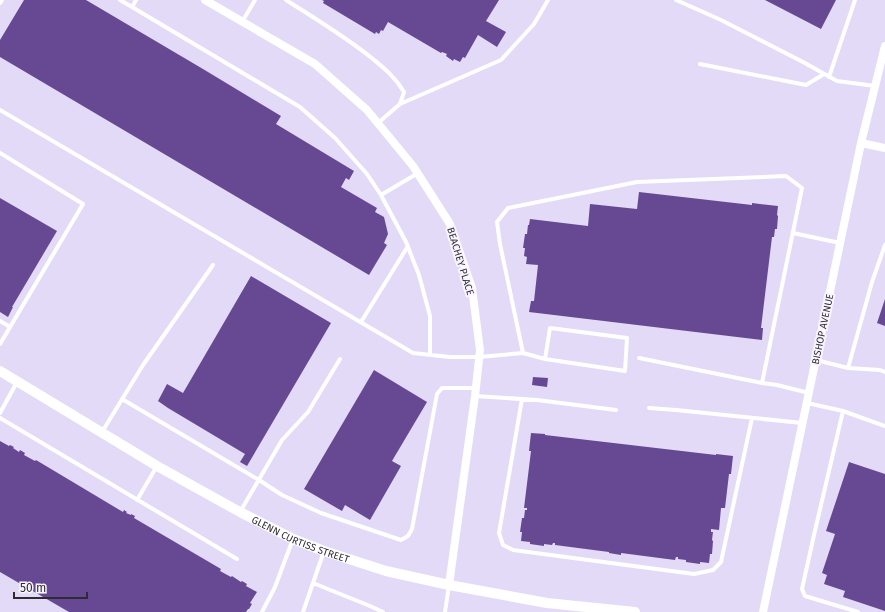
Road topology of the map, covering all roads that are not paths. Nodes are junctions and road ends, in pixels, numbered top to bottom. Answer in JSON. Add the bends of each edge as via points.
{"nodes":[{"id":1,"x":2,"y":0,"type":"edge"},
{"id":2,"x":120,"y":0,"type":"edge"},
{"id":3,"x":136,"y":0,"type":"edge"},
{"id":4,"x":205,"y":0,"type":"edge"},
{"id":5,"x":255,"y":0,"type":"edge"},
{"id":6,"x":286,"y":0,"type":"edge"},
{"id":7,"x":548,"y":0,"type":"edge"},
{"id":8,"x":676,"y":0,"type":"edge"},
{"id":9,"x":855,"y":0,"type":"edge"},
{"id":10,"x":0,"y":3,"type":"edge"},
{"id":11,"x":132,"y":7,"type":"junction"},
{"id":12,"x":242,"y":22,"type":"junction"},
{"id":13,"x":885,"y":46,"type":"edge"},
{"id":14,"x":700,"y":64,"type":"dead end"},
{"id":15,"x":824,"y":74,"type":"junction"},
{"id":16,"x":829,"y":77,"type":"junction"},
{"id":17,"x":875,"y":86,"type":"junction"},
{"id":18,"x":400,"y":104,"type":"junction"},
{"id":19,"x":0,"y":110,"type":"edge"},
{"id":20,"x":378,"y":124,"type":"junction"},
{"id":21,"x":861,"y":143,"type":"junction"},
{"id":22,"x":885,"y":148,"type":"edge"},
{"id":23,"x":0,"y":153,"type":"edge"},
{"id":24,"x":418,"y":173,"type":"junction"},
{"id":25,"x":381,"y":195,"type":"junction"},
{"id":26,"x":793,"y":233,"type":"junction"},
{"id":27,"x":840,"y":243,"type":"junction"},
{"id":28,"x":885,"y":245,"type":"edge"},
{"id":29,"x":408,"y":246,"type":"junction"},
{"id":30,"x":213,"y":265,"type":"dead end"},
{"id":31,"x":0,"y":321,"type":"edge"},
{"id":32,"x":362,"y":322,"type":"junction"},
{"id":33,"x":10,"y":327,"type":"junction"},
{"id":34,"x":0,"y":344,"type":"edge"},
{"id":35,"x":430,"y":354,"type":"junction"},
{"id":36,"x":523,"y":354,"type":"junction"},
{"id":37,"x":479,"y":357,"type":"junction"},
{"id":38,"x":639,"y":358,"type":"dead end"},
{"id":39,"x":340,"y":359,"type":"dead end"},
{"id":40,"x":545,"y":359,"type":"junction"},
{"id":41,"x":816,"y":360,"type":"junction"},
{"id":42,"x":848,"y":368,"type":"junction"},
{"id":43,"x":0,"y":372,"type":"edge"},
{"id":44,"x":885,"y":372,"type":"edge"},
{"id":45,"x":18,"y":382,"type":"junction"},
{"id":46,"x":762,"y":383,"type":"junction"},
{"id":47,"x":475,"y":392,"type":"junction"},
{"id":48,"x":809,"y":393,"type":"junction"},
{"id":49,"x":122,"y":399,"type":"junction"},
{"id":50,"x":522,"y":400,"type":"junction"},
{"id":51,"x":807,"y":403,"type":"junction"},
{"id":52,"x":649,"y":408,"type":"dead end"},
{"id":53,"x":616,"y":410,"type":"dead end"},
{"id":54,"x":843,"y":411,"type":"junction"},
{"id":55,"x":0,"y":413,"type":"edge"},
{"id":56,"x":0,"y":418,"type":"edge"},
{"id":57,"x":752,"y":418,"type":"junction"},
{"id":58,"x":803,"y":423,"type":"junction"},
{"id":59,"x":885,"y":426,"type":"edge"},
{"id":60,"x":102,"y":432,"type":"junction"},
{"id":61,"x":157,"y":466,"type":"junction"},
{"id":62,"x":259,"y":480,"type":"junction"},
{"id":63,"x":137,"y":500,"type":"junction"},
{"id":64,"x":240,"y":512,"type":"junction"},
{"id":65,"x":293,"y":539,"type":"junction"},
{"id":66,"x":324,"y":551,"type":"junction"},
{"id":67,"x":237,"y":559,"type":"dead end"},
{"id":68,"x":313,"y":583,"type":"junction"},
{"id":69,"x":449,"y":585,"type":"junction"},
{"id":70,"x":592,"y":610,"type":"edge"},
{"id":71,"x":262,"y":612,"type":"edge"},
{"id":72,"x":305,"y":612,"type":"edge"},
{"id":73,"x":383,"y":612,"type":"edge"},
{"id":74,"x":445,"y":612,"type":"edge"},
{"id":75,"x":635,"y":612,"type":"edge"},
{"id":76,"x":764,"y":612,"type":"edge"},
{"id":77,"x":858,"y":612,"type":"edge"}],
"edges":[{"from":1,"to":10,"type":"lane"},
{"from":2,"to":11,"type":"lane"},
{"from":3,"to":11,"type":"lane"},
{"from":4,"to":12,"type":"street","name":"BEACHEY PLACE"},
{"from":5,"to":12,"type":"lane"},
{"from":6,"to":18,"type":"lane","via":[[357,46],[383,67],[404,92]]},
{"from":7,"to":18,"type":"lane","via":[[534,24],[501,60]]},
{"from":8,"to":15,"type":"lane","via":[[721,20]]},
{"from":9,"to":16,"type":"lane"},
{"from":11,"to":25,"type":"lane","via":[[300,107],[335,138],[367,174]]},
{"from":12,"to":20,"type":"street","name":"BEACHEY PLACE","via":[[315,64],[367,110]]},
{"from":13,"to":17,"type":"street","name":"BISHOP AVENUE"},
{"from":14,"to":15,"type":"lane","via":[[806,85]]},
{"from":15,"to":16,"type":"lane"},
{"from":16,"to":17,"type":"lane","via":[[837,81]]},
{"from":17,"to":21,"type":"street","name":"BISHOP AVENUE"},
{"from":18,"to":20,"type":"lane"},
{"from":19,"to":32,"type":"lane"},
{"from":20,"to":24,"type":"street","name":"BEACHEY PLACE"},
{"from":21,"to":22,"type":"street"},
{"from":21,"to":27,"type":"street","name":"BISHOP AVENUE"},
{"from":23,"to":33,"type":"lane","via":[[83,204]]},
{"from":24,"to":25,"type":"lane"},
{"from":24,"to":37,"type":"street","name":"BEACHEY PLACE","via":[[450,224],[472,288]]},
{"from":25,"to":29,"type":"lane"},
{"from":26,"to":27,"type":"lane"},
{"from":26,"to":36,"type":"lane","via":[[802,188],[786,176],[637,182],[508,208],[497,222]]},
{"from":26,"to":46,"type":"lane"},
{"from":27,"to":41,"type":"street","name":"BISHOP AVENUE"},
{"from":28,"to":42,"type":"lane"},
{"from":29,"to":32,"type":"lane"},
{"from":29,"to":35,"type":"lane","via":[[430,316]]},
{"from":30,"to":49,"type":"lane"},
{"from":31,"to":33,"type":"lane"},
{"from":32,"to":35,"type":"lane","via":[[413,353]]},
{"from":33,"to":34,"type":"lane"},
{"from":35,"to":37,"type":"lane"},
{"from":36,"to":37,"type":"lane"},
{"from":36,"to":40,"type":"lane"},
{"from":37,"to":47,"type":"street","name":"BEACHEY PLACE"},
{"from":38,"to":46,"type":"lane"},
{"from":39,"to":62,"type":"lane","via":[[308,412],[282,440]]},
{"from":40,"to":40,"type":"lane","via":[[625,370],[626,338],[550,328]]},
{"from":41,"to":42,"type":"lane"},
{"from":41,"to":48,"type":"street","name":"BISHOP AVENUE"},
{"from":42,"to":44,"type":"lane"},
{"from":43,"to":45,"type":"street","name":"GLENN CURTISS STREET"},
{"from":45,"to":55,"type":"lane"},
{"from":45,"to":60,"type":"street","name":"GLENN CURTISS STREET"},
{"from":46,"to":48,"type":"lane"},
{"from":47,"to":50,"type":"lane"},
{"from":47,"to":62,"type":"lane","via":[[442,388],[437,394],[412,529],[408,536],[401,540],[321,513],[282,495]]},
{"from":47,"to":69,"type":"street","name":"BEACHEY PLACE"},
{"from":48,"to":51,"type":"street","name":"BISHOP AVENUE"},
{"from":49,"to":60,"type":"lane"},
{"from":49,"to":62,"type":"lane"},
{"from":50,"to":53,"type":"lane"},
{"from":50,"to":57,"type":"lane","via":[[499,533],[504,545],[513,550],[694,574],[713,570],[721,562]]},
{"from":51,"to":54,"type":"lane"},
{"from":51,"to":58,"type":"street","name":"BISHOP AVENUE"},
{"from":52,"to":57,"type":"lane"},
{"from":54,"to":59,"type":"lane"},
{"from":54,"to":77,"type":"lane","via":[[802,589],[805,596]]},
{"from":56,"to":63,"type":"lane"},
{"from":57,"to":58,"type":"lane"},
{"from":58,"to":76,"type":"street","name":"BISHOP AVENUE"},
{"from":60,"to":61,"type":"street","name":"GLENN CURTISS STREET"},
{"from":61,"to":63,"type":"lane"},
{"from":61,"to":64,"type":"street","name":"GLENN CURTISS STREET"},
{"from":62,"to":64,"type":"lane"},
{"from":63,"to":67,"type":"lane"},
{"from":64,"to":65,"type":"street","name":"GLENN CURTISS STREET"},
{"from":65,"to":66,"type":"street","name":"GLENN CURTISS STREET"},
{"from":65,"to":71,"type":"lane","via":[[275,587]]},
{"from":66,"to":68,"type":"lane"},
{"from":66,"to":69,"type":"street","name":"GLENN CURTISS STREET","via":[[386,571]]},
{"from":68,"to":72,"type":"lane"},
{"from":68,"to":73,"type":"lane"},
{"from":69,"to":70,"type":"street","name":"GLENN CURTISS STREET"},
{"from":69,"to":74,"type":"lane"},
{"from":70,"to":75,"type":"street","name":"GLENN CURTISS STREET"}]}
